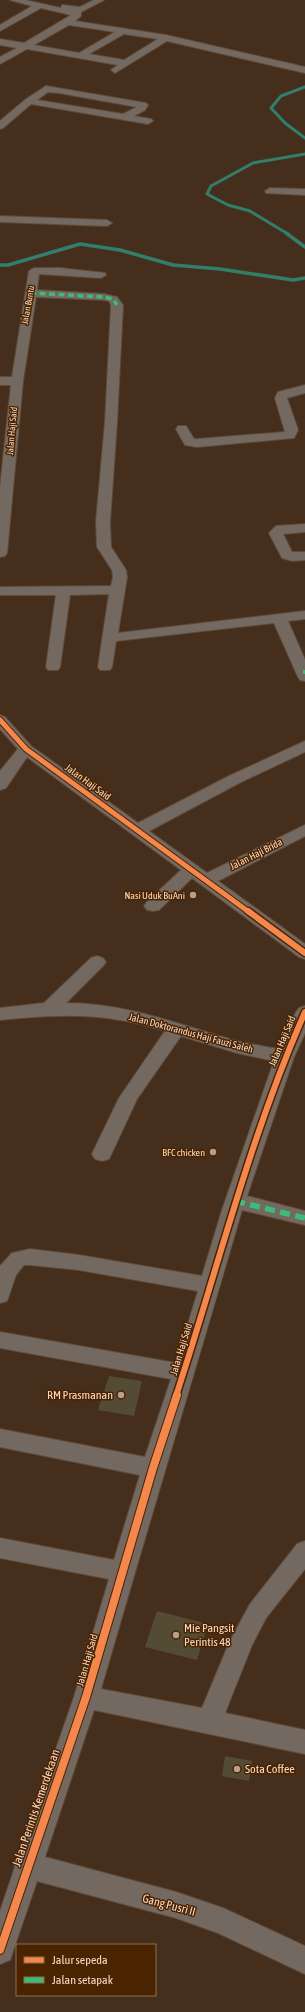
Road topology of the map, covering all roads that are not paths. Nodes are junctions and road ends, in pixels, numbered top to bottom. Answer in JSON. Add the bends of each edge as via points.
{"nodes":[{"id":1,"x":14,"y":0,"type":"edge"},
{"id":2,"x":28,"y":0,"type":"edge"},
{"id":3,"x":100,"y":0,"type":"edge"},
{"id":4,"x":41,"y":5,"type":"junction"},
{"id":5,"x":68,"y":22,"type":"junction"},
{"id":6,"x":0,"y":28,"type":"edge"},
{"id":7,"x":123,"y":31,"type":"junction"},
{"id":8,"x":166,"y":38,"type":"junction"},
{"id":9,"x":0,"y":42,"type":"edge"},
{"id":10,"x":27,"y":47,"type":"junction"},
{"id":11,"x":80,"y":56,"type":"junction"},
{"id":12,"x":0,"y":61,"type":"edge"},
{"id":13,"x":124,"y":63,"type":"junction"},
{"id":14,"x":305,"y":70,"type":"edge"},
{"id":15,"x":113,"y":72,"type":"dead end"},
{"id":16,"x":29,"y":101,"type":"junction"},
{"id":17,"x":126,"y":116,"type":"junction"},
{"id":18,"x":148,"y":121,"type":"dead end"},
{"id":19,"x":0,"y":126,"type":"edge"},
{"id":20,"x":270,"y":191,"type":"dead end"},
{"id":21,"x":305,"y":192,"type":"edge"},
{"id":22,"x":0,"y":219,"type":"edge"},
{"id":23,"x":107,"y":223,"type":"dead end"},
{"id":24,"x":101,"y":275,"type":"dead end"},
{"id":25,"x":30,"y":293,"type":"junction"},
{"id":26,"x":0,"y":381,"type":"edge"},
{"id":27,"x":17,"y":381,"type":"junction"},
{"id":28,"x":305,"y":389,"type":"edge"},
{"id":29,"x":182,"y":429,"type":"dead end"},
{"id":30,"x":305,"y":528,"type":"edge"},
{"id":31,"x":0,"y":549,"type":"edge"},
{"id":32,"x":305,"y":556,"type":"edge"},
{"id":33,"x":116,"y":590,"type":"junction"},
{"id":34,"x":0,"y":591,"type":"edge"},
{"id":35,"x":63,"y":591,"type":"junction"},
{"id":36,"x":305,"y":615,"type":"edge"},
{"id":37,"x":279,"y":618,"type":"junction"},
{"id":38,"x":109,"y":638,"type":"junction"},
{"id":39,"x":52,"y":667,"type":"dead end"},
{"id":40,"x":105,"y":667,"type":"dead end"},
{"id":41,"x":304,"y":674,"type":"edge"},
{"id":42,"x":0,"y":720,"type":"edge"},
{"id":43,"x":305,"y":746,"type":"edge"},
{"id":44,"x":26,"y":750,"type":"junction"},
{"id":45,"x":0,"y":786,"type":"edge"},
{"id":46,"x":138,"y":830,"type":"junction"},
{"id":47,"x":305,"y":830,"type":"edge"},
{"id":48,"x":190,"y":870,"type":"junction"},
{"id":49,"x":207,"y":880,"type":"junction"},
{"id":50,"x":153,"y":906,"type":"dead end"},
{"id":51,"x":305,"y":954,"type":"edge"},
{"id":52,"x":98,"y":962,"type":"dead end"},
{"id":53,"x":49,"y":1009,"type":"junction"},
{"id":54,"x":305,"y":1012,"type":"edge"},
{"id":55,"x":0,"y":1014,"type":"edge"},
{"id":56,"x":176,"y":1029,"type":"junction"},
{"id":57,"x":285,"y":1057,"type":"junction"},
{"id":58,"x":102,"y":1154,"type":"dead end"},
{"id":59,"x":235,"y":1201,"type":"junction"},
{"id":60,"x":305,"y":1218,"type":"edge"},
{"id":61,"x":211,"y":1286,"type":"junction"},
{"id":62,"x":0,"y":1295,"type":"edge"},
{"id":63,"x":0,"y":1340,"type":"edge"},
{"id":64,"x":184,"y":1374,"type":"junction"},
{"id":65,"x":0,"y":1438,"type":"edge"},
{"id":66,"x":153,"y":1468,"type":"junction"},
{"id":67,"x":0,"y":1548,"type":"edge"},
{"id":68,"x":305,"y":1551,"type":"edge"},
{"id":69,"x":123,"y":1572,"type":"junction"},
{"id":70,"x":86,"y":1697,"type":"junction"},
{"id":71,"x":209,"y":1721,"type":"junction"},
{"id":72,"x":305,"y":1742,"type":"edge"},
{"id":73,"x":28,"y":1865,"type":"junction"},
{"id":74,"x":0,"y":1950,"type":"edge"},
{"id":75,"x":305,"y":1960,"type":"edge"}],
"edges":[{"from":1,"to":4,"type":"street"},
{"from":2,"to":3,"type":"street","via":[[76,10]]},
{"from":4,"to":5,"type":"street","via":[[78,14]]},
{"from":4,"to":6,"type":"street"},
{"from":5,"to":7,"type":"street"},
{"from":5,"to":10,"type":"street"},
{"from":7,"to":8,"type":"street"},
{"from":7,"to":11,"type":"street"},
{"from":8,"to":13,"type":"street"},
{"from":8,"to":14,"type":"street"},
{"from":9,"to":10,"type":"street"},
{"from":10,"to":11,"type":"street"},
{"from":10,"to":12,"type":"street"},
{"from":11,"to":13,"type":"street"},
{"from":13,"to":15,"type":"street"},
{"from":16,"to":17,"type":"street"},
{"from":16,"to":17,"type":"street","via":[[46,89],[52,89],[143,105]]},
{"from":16,"to":19,"type":"street"},
{"from":17,"to":18,"type":"street"},
{"from":20,"to":21,"type":"street"},
{"from":22,"to":23,"type":"street"},
{"from":24,"to":25,"type":"street","name":"Jalan Buntu","via":[[34,271]]},
{"from":25,"to":27,"type":"street","name":"Jalan Buntu"},
{"from":25,"to":33,"type":"street","via":[[113,298],[117,305],[103,522],[104,547],[119,570],[120,577]]},
{"from":26,"to":27,"type":"street"},
{"from":27,"to":31,"type":"street","name":"Jalan Haji Said"},
{"from":28,"to":29,"type":"street","via":[[282,395],[281,398],[292,430],[290,434],[197,443],[189,442]]},
{"from":30,"to":32,"type":"street","via":[[281,529],[276,533],[287,555]]},
{"from":33,"to":35,"type":"street"},
{"from":33,"to":38,"type":"street"},
{"from":34,"to":35,"type":"street"},
{"from":35,"to":39,"type":"street"},
{"from":36,"to":37,"type":"street"},
{"from":37,"to":38,"type":"street"},
{"from":37,"to":41,"type":"street"},
{"from":38,"to":40,"type":"street"},
{"from":42,"to":44,"type":"street","name":"Jalan Haji Said"},
{"from":43,"to":46,"type":"street"},
{"from":44,"to":45,"type":"street"},
{"from":44,"to":46,"type":"street","name":"Jalan Haji Said"},
{"from":46,"to":48,"type":"street","name":"Jalan Haji Said"},
{"from":47,"to":49,"type":"street","name":"Jalan Haji Brida"},
{"from":48,"to":49,"type":"street","name":"Jalan Haji Said"},
{"from":48,"to":50,"type":"street"},
{"from":49,"to":51,"type":"street","name":"Jalan Haji Said"},
{"from":52,"to":53,"type":"street"},
{"from":53,"to":55,"type":"street","name":"Jalan Doktorandus Haji Fauzi Saleh"},
{"from":53,"to":56,"type":"street","name":"Jalan Doktorandus Haji Fauzi Saleh","via":[[116,1013]]},
{"from":54,"to":57,"type":"street","name":"Jalan Haji Said"},
{"from":56,"to":57,"type":"street","name":"Jalan Doktorandus Haji Fauzi Saleh","via":[[237,1047]]},
{"from":56,"to":58,"type":"street","via":[[128,1098]]},
{"from":57,"to":59,"type":"street","name":"Jalan Haji Said"},
{"from":59,"to":60,"type":"street"},
{"from":59,"to":61,"type":"street","name":"Jalan Haji Said"},
{"from":61,"to":62,"type":"street","via":[[31,1256],[20,1258],[11,1265]]},
{"from":61,"to":64,"type":"street","name":"Jalan Haji Said"},
{"from":63,"to":64,"type":"street"},
{"from":64,"to":66,"type":"street","name":"Jalan Haji Said"},
{"from":65,"to":66,"type":"street"},
{"from":66,"to":69,"type":"street","name":"Jalan Haji Said"},
{"from":67,"to":69,"type":"street"},
{"from":68,"to":71,"type":"street","via":[[258,1611],[242,1641]]},
{"from":69,"to":70,"type":"street","name":"Jalan Haji Said"},
{"from":70,"to":71,"type":"street"},
{"from":70,"to":73,"type":"street","name":"Jalan Perintis Kemerdekaan"},
{"from":71,"to":72,"type":"street"},
{"from":73,"to":74,"type":"street","name":"Jalan Perintis Kemerdekaan"},
{"from":73,"to":75,"type":"street","name":"Gang Pusri II","via":[[176,1905],[224,1921]]}]}
